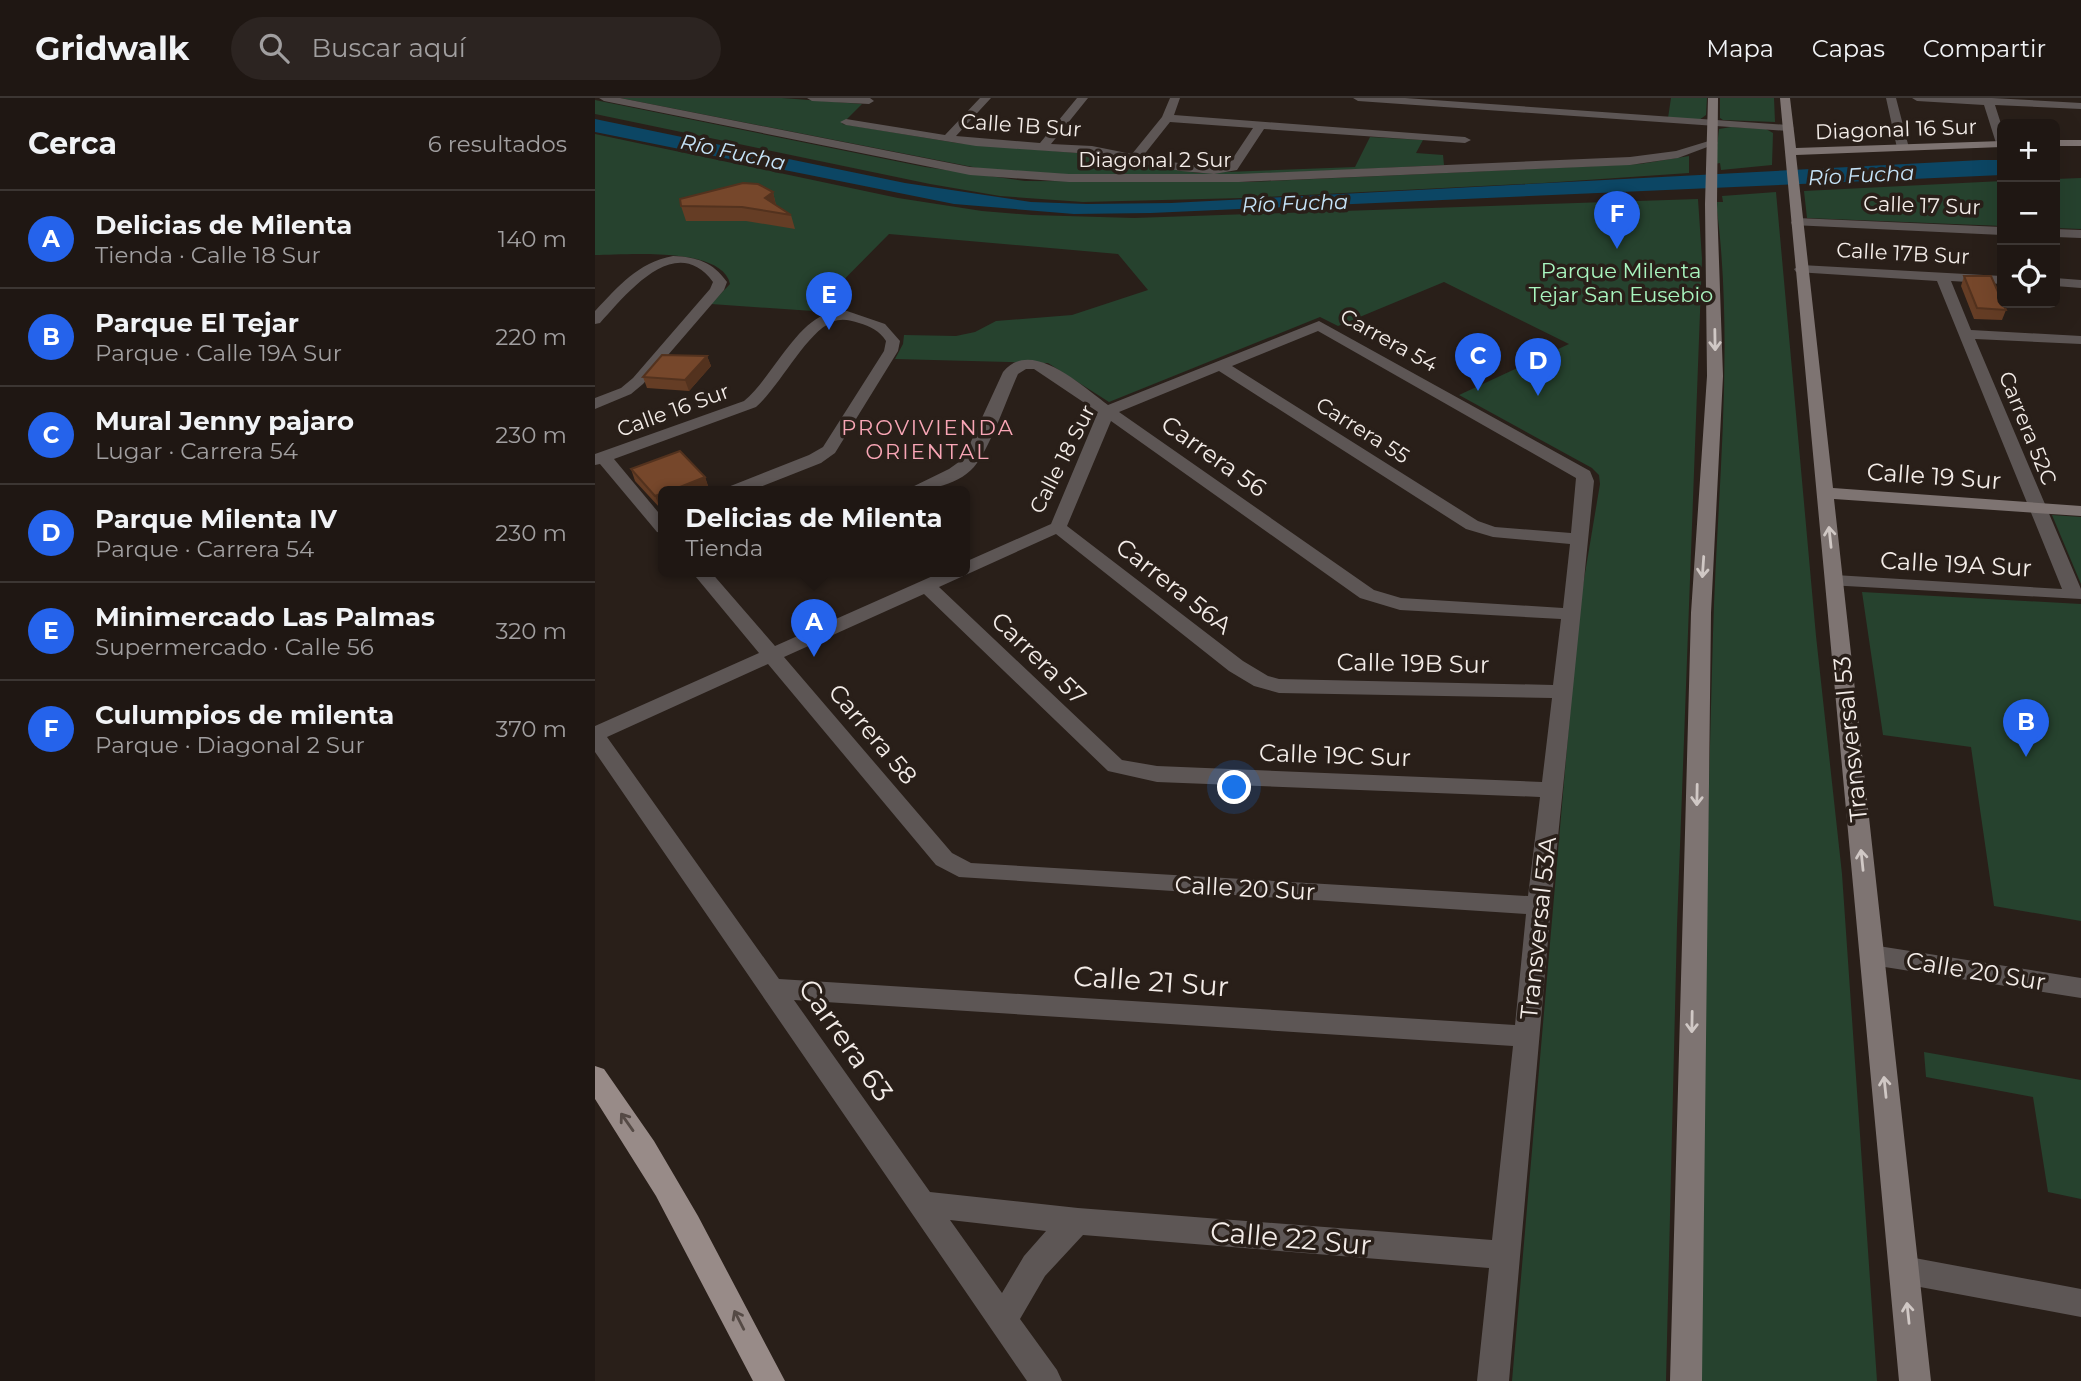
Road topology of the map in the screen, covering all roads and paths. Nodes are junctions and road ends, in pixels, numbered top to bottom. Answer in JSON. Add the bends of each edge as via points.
{"nodes":[{"id":1,"x":604,"y":98,"type":"edge"},
{"id":2,"x":812,"y":98,"type":"edge"},
{"id":3,"x":986,"y":98,"type":"edge"},
{"id":4,"x":1083,"y":98,"type":"edge"},
{"id":5,"x":1175,"y":98,"type":"edge"},
{"id":6,"x":1358,"y":98,"type":"edge"},
{"id":7,"x":1713,"y":98,"type":"edge"},
{"id":8,"x":1785,"y":98,"type":"edge"},
{"id":9,"x":1891,"y":98,"type":"edge"},
{"id":10,"x":1917,"y":98,"type":"edge"},
{"id":11,"x":1378,"y":99,"type":"edge"},
{"id":12,"x":871,"y":100,"type":"edge"},
{"id":13,"x":1988,"y":100,"type":"edge"},
{"id":14,"x":1507,"y":103,"type":"edge"},
{"id":15,"x":2081,"y":106,"type":"edge"},
{"id":16,"x":1167,"y":118,"type":"junction"},
{"id":17,"x":1712,"y":123,"type":"junction"},
{"id":18,"x":1261,"y":125,"type":"junction"},
{"id":19,"x":1788,"y":128,"type":"junction"},
{"id":20,"x":1997,"y":128,"type":"edge"},
{"id":21,"x":1466,"y":133,"type":"edge"},
{"id":22,"x":947,"y":139,"type":"junction"},
{"id":23,"x":1712,"y":143,"type":"junction"},
{"id":24,"x":2060,"y":143,"type":"edge"},
{"id":25,"x":2081,"y":143,"type":"edge"},
{"id":26,"x":1997,"y":144,"type":"edge"},
{"id":27,"x":1042,"y":148,"type":"junction"},
{"id":28,"x":1903,"y":148,"type":"junction"},
{"id":29,"x":1790,"y":152,"type":"junction"},
{"id":30,"x":1134,"y":159,"type":"junction"},
{"id":31,"x":1797,"y":222,"type":"junction"},
{"id":32,"x":1997,"y":231,"type":"edge"},
{"id":33,"x":2060,"y":233,"type":"edge"},
{"id":34,"x":2081,"y":234,"type":"edge"},
{"id":35,"x":1801,"y":269,"type":"junction"},
{"id":36,"x":1942,"y":277,"type":"junction"},
{"id":37,"x":1997,"y":280,"type":"edge"},
{"id":38,"x":2060,"y":282,"type":"edge"},
{"id":39,"x":2081,"y":284,"type":"edge"},
{"id":40,"x":595,"y":320,"type":"edge"},
{"id":41,"x":1319,"y":325,"type":"joint"},
{"id":42,"x":1965,"y":334,"type":"junction"},
{"id":43,"x":2081,"y":340,"type":"edge"},
{"id":44,"x":1220,"y":365,"type":"junction"},
{"id":45,"x":595,"y":404,"type":"edge"},
{"id":46,"x":1107,"y":411,"type":"junction"},
{"id":47,"x":599,"y":458,"type":"edge"},
{"id":48,"x":1584,"y":475,"type":"joint"},
{"id":49,"x":747,"y":486,"type":"edge"},
{"id":50,"x":924,"y":486,"type":"edge"},
{"id":51,"x":1825,"y":493,"type":"junction"},
{"id":52,"x":2036,"y":507,"type":"junction"},
{"id":53,"x":2081,"y":510,"type":"edge"},
{"id":54,"x":658,"y":519,"type":"edge"},
{"id":55,"x":1058,"y":527,"type":"junction"},
{"id":56,"x":1579,"y":539,"type":"junction"},
{"id":57,"x":970,"y":566,"type":"edge"},
{"id":58,"x":709,"y":577,"type":"edge"},
{"id":59,"x":947,"y":577,"type":"edge"},
{"id":60,"x":1835,"y":581,"type":"junction"},
{"id":61,"x":927,"y":586,"type":"junction"},
{"id":62,"x":2074,"y":595,"type":"joint"},
{"id":63,"x":1572,"y":614,"type":"junction"},
{"id":64,"x":771,"y":655,"type":"junction"},
{"id":65,"x":1261,"y":681,"type":"joint"},
{"id":66,"x":1564,"y":692,"type":"junction"},
{"id":67,"x":595,"y":735,"type":"edge"},
{"id":68,"x":1116,"y":766,"type":"joint"},
{"id":69,"x":1553,"y":790,"type":"junction"},
{"id":70,"x":953,"y":866,"type":"joint"},
{"id":71,"x":1539,"y":906,"type":"junction"},
{"id":72,"x":1872,"y":955,"type":"junction"},
{"id":73,"x":2081,"y":988,"type":"edge"},
{"id":74,"x":772,"y":989,"type":"junction"},
{"id":75,"x":1527,"y":1036,"type":"junction"},
{"id":76,"x":595,"y":1077,"type":"edge"},
{"id":77,"x":922,"y":1204,"type":"junction"},
{"id":78,"x":1077,"y":1221,"type":"junction"},
{"id":79,"x":1504,"y":1255,"type":"junction"},
{"id":80,"x":1904,"y":1270,"type":"junction"},
{"id":81,"x":2081,"y":1303,"type":"edge"},
{"id":82,"x":1004,"y":1321,"type":"junction"},
{"id":83,"x":769,"y":1381,"type":"edge"},
{"id":84,"x":1046,"y":1381,"type":"edge"},
{"id":85,"x":1493,"y":1381,"type":"edge"},
{"id":86,"x":1686,"y":1381,"type":"edge"},
{"id":87,"x":1915,"y":1381,"type":"edge"}],
"edges":[{"from":1,"to":21,"type":"street","name":"Diagonal 2 Sur","via":[[1012,176],[1175,180]]},
{"from":2,"to":12,"type":"street"},
{"from":3,"to":22,"type":"street"},
{"from":4,"to":27,"type":"street"},
{"from":5,"to":16,"type":"street"},
{"from":6,"to":11,"type":"street"},
{"from":7,"to":17,"type":"street"},
{"from":8,"to":19,"type":"street","name":"Transversal 53"},
{"from":9,"to":28,"type":"street"},
{"from":10,"to":13,"type":"street"},
{"from":11,"to":21,"type":"street"},
{"from":12,"to":22,"type":"street","name":"Calle 1B Sur","via":[[846,122]]},
{"from":13,"to":15,"type":"street"},
{"from":13,"to":20,"type":"street"},
{"from":14,"to":17,"type":"street"},
{"from":14,"to":21,"type":"street"},
{"from":16,"to":18,"type":"street"},
{"from":16,"to":30,"type":"street"},
{"from":17,"to":19,"type":"street"},
{"from":17,"to":23,"type":"street"},
{"from":18,"to":21,"type":"street"},
{"from":18,"to":30,"type":"street","name":"Calle 1B Sur","via":[[1233,167],[1214,170]]},
{"from":19,"to":29,"type":"street","name":"Transversal 53"},
{"from":21,"to":23,"type":"street","name":"Diagonal 2 Sur","via":[[1649,159]]},
{"from":22,"to":27,"type":"street","name":"Calle 1B Sur"},
{"from":23,"to":86,"type":"street","one_way":true,"via":[[1715,376],[1701,613]]},
{"from":24,"to":25,"type":"street"},
{"from":26,"to":28,"type":"street","name":"Diagonal 16 Sur"},
{"from":27,"to":30,"type":"street","name":"Calle 1B Sur","via":[[1092,150]]},
{"from":28,"to":29,"type":"street","name":"Diagonal 16 Sur"},
{"from":29,"to":31,"type":"street","name":"Transversal 53"},
{"from":31,"to":32,"type":"street","name":"Calle 17 Sur"},
{"from":31,"to":35,"type":"street","name":"Transversal 53"},
{"from":33,"to":34,"type":"street"},
{"from":35,"to":36,"type":"street","name":"Calle 17B Sur"},
{"from":35,"to":51,"type":"street","name":"Transversal 53"},
{"from":36,"to":37,"type":"street","name":"Calle 17B Sur"},
{"from":36,"to":42,"type":"street","name":"Carrera 52C"},
{"from":38,"to":39,"type":"street"},
{"from":40,"to":45,"type":"street","via":[[644,269],[665,260],[703,265],[718,277],[719,286],[638,381]]},
{"from":41,"to":44,"type":"street","name":"Calle 18 Sur"},
{"from":41,"to":48,"type":"street","name":"Carrera 54"},
{"from":42,"to":43,"type":"street"},
{"from":42,"to":52,"type":"street","name":"Carrera 52C"},
{"from":44,"to":46,"type":"street","name":"Calle 18 Sur"},
{"from":44,"to":56,"type":"street","name":"Carrera 55","via":[[1483,530]]},
{"from":46,"to":50,"type":"street","name":"Carrera 56","via":[[1040,365],[1015,367],[969,462]]},
{"from":46,"to":55,"type":"street","name":"Calle 18 Sur"},
{"from":46,"to":63,"type":"street","name":"Carrera 56","via":[[1367,594],[1400,604]]},
{"from":47,"to":49,"type":"street","name":"Calle 16 Sur","via":[[750,404],[763,394],[813,327],[827,318],[850,316],[878,325],[891,336],[891,351],[829,450],[815,460]]},
{"from":47,"to":54,"type":"street"},
{"from":48,"to":56,"type":"street","name":"Transversal 53A"},
{"from":51,"to":52,"type":"street","name":"Calle 19 Sur"},
{"from":60,"to":51,"type":"street","name":"Transversal 53","one_way":true},
{"from":52,"to":53,"type":"street","name":"Calle 19 Sur"},
{"from":52,"to":62,"type":"street","name":"Carrera 52C"},
{"from":55,"to":57,"type":"street","name":"Calle 18 Sur"},
{"from":55,"to":65,"type":"street","name":"Carrera 56A"},
{"from":56,"to":63,"type":"street","name":"Transversal 53A"},
{"from":58,"to":64,"type":"street","name":"Carrera 58"},
{"from":59,"to":61,"type":"street","name":"Calle 18 Sur"},
{"from":60,"to":62,"type":"street","name":"Calle 19A Sur"},
{"from":72,"to":60,"type":"street","name":"Transversal 53","one_way":true},
{"from":61,"to":64,"type":"street","name":"Calle 18 Sur"},
{"from":61,"to":68,"type":"street","name":"Carrera 57"},
{"from":63,"to":66,"type":"street","name":"Transversal 53A"},
{"from":64,"to":67,"type":"street","name":"Calle 18 Sur"},
{"from":64,"to":70,"type":"street","name":"Carrera 58"},
{"from":65,"to":66,"type":"street","name":"Calle 19B Sur","via":[[1279,686]]},
{"from":66,"to":69,"type":"street","name":"Transversal 53A"},
{"from":67,"to":74,"type":"street","name":"Carrera 63"},
{"from":68,"to":69,"type":"street","name":"Calle 19C Sur","via":[[1157,774]]},
{"from":69,"to":71,"type":"street","name":"Transversal 53A"},
{"from":70,"to":71,"type":"street","name":"Calle 20 Sur","via":[[985,873]]},
{"from":71,"to":75,"type":"street","name":"Transversal 53A"},
{"from":72,"to":73,"type":"street","name":"Calle 20 Sur"},
{"from":80,"to":72,"type":"street","name":"Transversal 53","one_way":true},
{"from":74,"to":75,"type":"street","name":"Calle 21 Sur"},
{"from":74,"to":77,"type":"street","name":"Carrera 63"},
{"from":75,"to":79,"type":"street","name":"Transversal 53A"},
{"from":83,"to":76,"type":"main road","one_way":true,"via":[[676,1202]]},
{"from":77,"to":78,"type":"street","name":"Calle 22 Sur"},
{"from":77,"to":82,"type":"street","name":"Carrera 63"},
{"from":78,"to":79,"type":"street","name":"Calle 22 Sur"},
{"from":78,"to":82,"type":"street","via":[[1033,1266]]},
{"from":79,"to":85,"type":"street","name":"Transversal 53A"},
{"from":80,"to":81,"type":"street"},
{"from":87,"to":80,"type":"street","name":"Transversal 53","one_way":true},
{"from":82,"to":84,"type":"street","name":"Carrera 63"}]}
